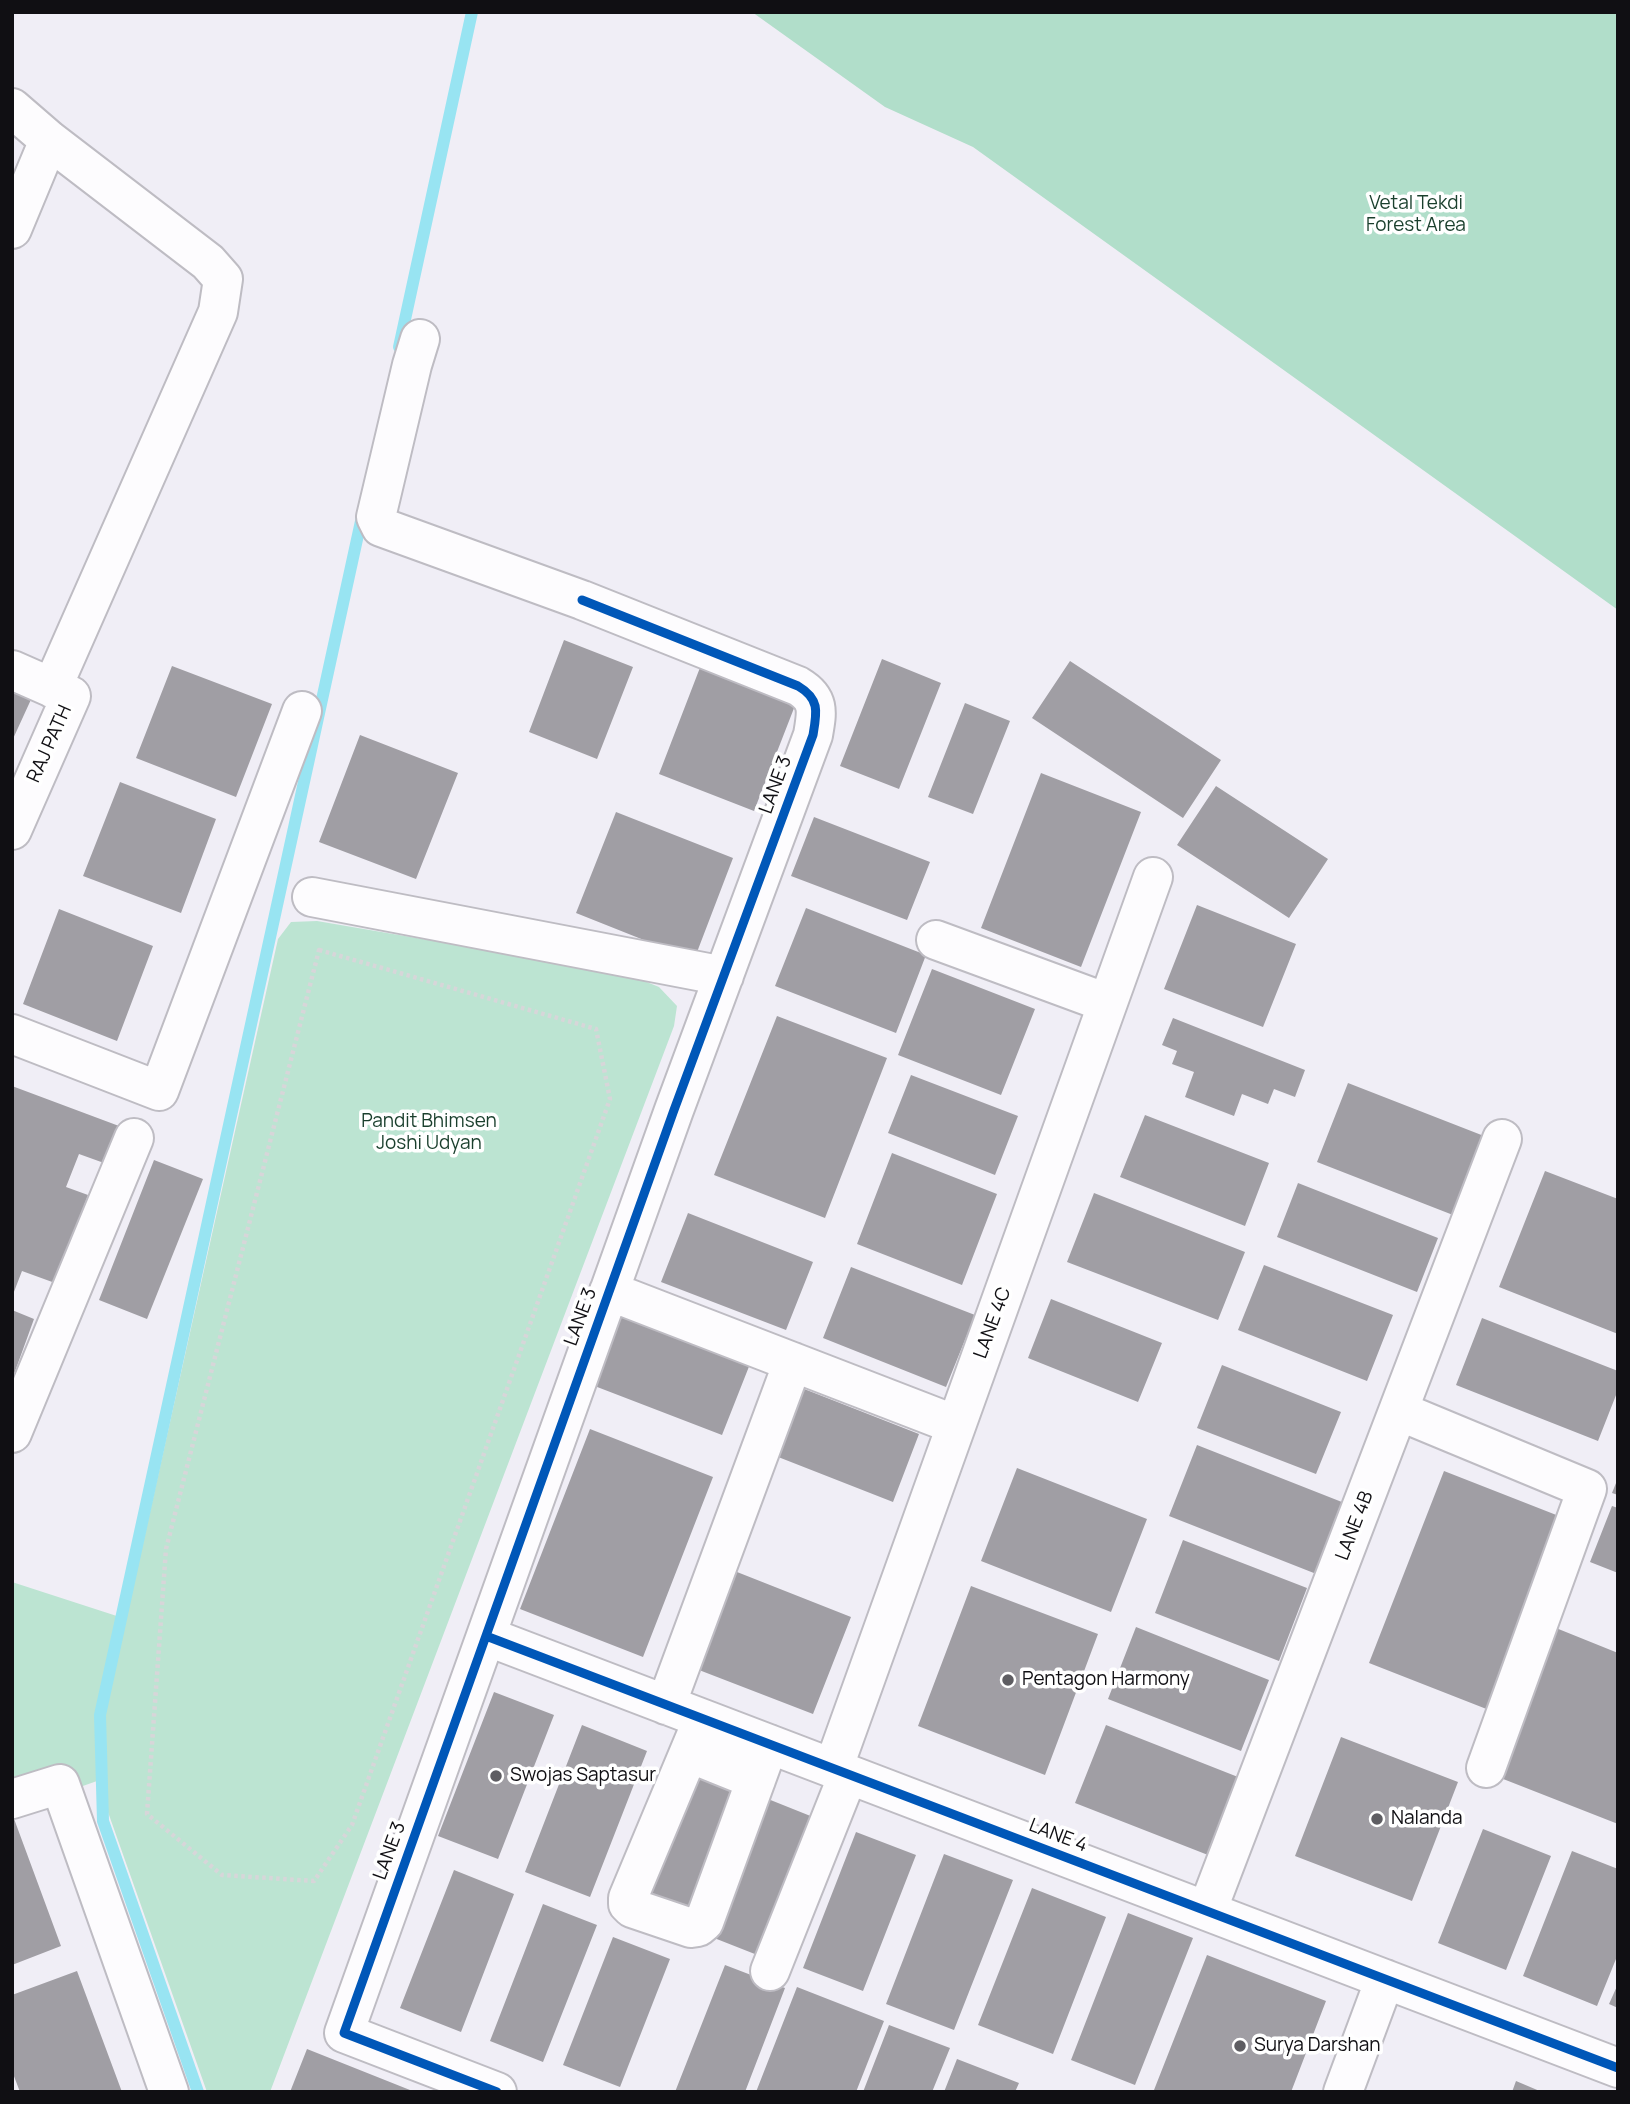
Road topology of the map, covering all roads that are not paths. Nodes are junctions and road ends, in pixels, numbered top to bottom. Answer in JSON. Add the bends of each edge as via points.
{"nodes":[{"id":1,"x":12,"y":108,"type":"edge"},
{"id":2,"x":49,"y":140,"type":"junction"},
{"id":3,"x":12,"y":229,"type":"edge"},
{"id":4,"x":420,"y":339,"type":"dead end"},
{"id":5,"x":12,"y":670,"type":"edge"},
{"id":6,"x":62,"y":692,"type":"junction"},
{"id":7,"x":302,"y":711,"type":"dead end"},
{"id":8,"x":12,"y":830,"type":"edge"},
{"id":9,"x":1153,"y":877,"type":"dead end"},
{"id":10,"x":312,"y":897,"type":"dead end"},
{"id":11,"x":936,"y":940,"type":"dead end"},
{"id":12,"x":724,"y":976,"type":"junction"},
{"id":13,"x":1107,"y":1003,"type":"junction"},
{"id":14,"x":12,"y":1034,"type":"edge"},
{"id":15,"x":134,"y":1138,"type":"dead end"},
{"id":16,"x":1502,"y":1139,"type":"dead end"},
{"id":17,"x":609,"y":1292,"type":"junction"},
{"id":18,"x":793,"y":1362,"type":"junction"},
{"id":19,"x":1399,"y":1412,"type":"junction"},
{"id":20,"x":956,"y":1425,"type":"junction"},
{"id":21,"x":12,"y":1433,"type":"edge"},
{"id":22,"x":486,"y":1636,"type":"junction"},
{"id":23,"x":666,"y":1705,"type":"junction"},
{"id":24,"x":696,"y":1736,"type":"junction"},
{"id":25,"x":769,"y":1744,"type":"junction"},
{"id":26,"x":1486,"y":1768,"type":"dead end"},
{"id":27,"x":841,"y":1772,"type":"junction"},
{"id":28,"x":757,"y":1780,"type":"junction"},
{"id":29,"x":12,"y":1799,"type":"edge"},
{"id":30,"x":1207,"y":1912,"type":"junction"},
{"id":31,"x":770,"y":1971,"type":"dead end"},
{"id":32,"x":1385,"y":1979,"type":"junction"},
{"id":33,"x":1618,"y":2068,"type":"edge"},
{"id":34,"x":169,"y":2092,"type":"edge"},
{"id":35,"x":497,"y":2092,"type":"edge"},
{"id":36,"x":1343,"y":2092,"type":"edge"}],
"edges":[{"from":1,"to":2,"type":"street"},
{"from":2,"to":3,"type":"street"},
{"from":2,"to":6,"type":"street","name":"RAJ PATH","via":[[208,262],[223,279],[218,312]]},
{"from":4,"to":12,"type":"street","name":"LANE 3","via":[[376,517],[381,527],[798,686],[815,701],[813,735]]},
{"from":5,"to":6,"type":"street"},
{"from":6,"to":8,"type":"street","name":"RAJ PATH"},
{"from":7,"to":14,"type":"street","via":[[159,1091]]},
{"from":9,"to":13,"type":"street","name":"LANE 4C"},
{"from":10,"to":12,"type":"street"},
{"from":11,"to":13,"type":"street"},
{"from":12,"to":17,"type":"street","name":"LANE 3"},
{"from":13,"to":20,"type":"street","name":"LANE 4C"},
{"from":15,"to":21,"type":"street"},
{"from":16,"to":19,"type":"street","name":"LANE 4B"},
{"from":17,"to":18,"type":"street"},
{"from":17,"to":22,"type":"street","name":"LANE 3"},
{"from":18,"to":20,"type":"street"},
{"from":18,"to":23,"type":"street"},
{"from":19,"to":26,"type":"street","via":[[1587,1489]]},
{"from":19,"to":30,"type":"street","name":"LANE 4B"},
{"from":20,"to":27,"type":"street","name":"LANE 4C"},
{"from":22,"to":23,"type":"street","name":"LANE 4"},
{"from":22,"to":35,"type":"street","name":"LANE 3","via":[[344,2033]]},
{"from":23,"to":24,"type":"street","name":"LANE 4"},
{"from":24,"to":25,"type":"street","name":"LANE 4"},
{"from":24,"to":28,"type":"street"},
{"from":24,"to":28,"type":"street","via":[[628,1898],[632,1908],[691,1928],[704,1922]]},
{"from":25,"to":27,"type":"street","name":"LANE 4"},
{"from":25,"to":28,"type":"street"},
{"from":27,"to":30,"type":"street","name":"LANE 4"},
{"from":27,"to":31,"type":"street","name":"LANE 4C"},
{"from":29,"to":34,"type":"street","via":[[60,1784]]},
{"from":30,"to":32,"type":"street","name":"LANE 4"},
{"from":32,"to":33,"type":"street","name":"LANE 4"},
{"from":32,"to":36,"type":"street"}]}
